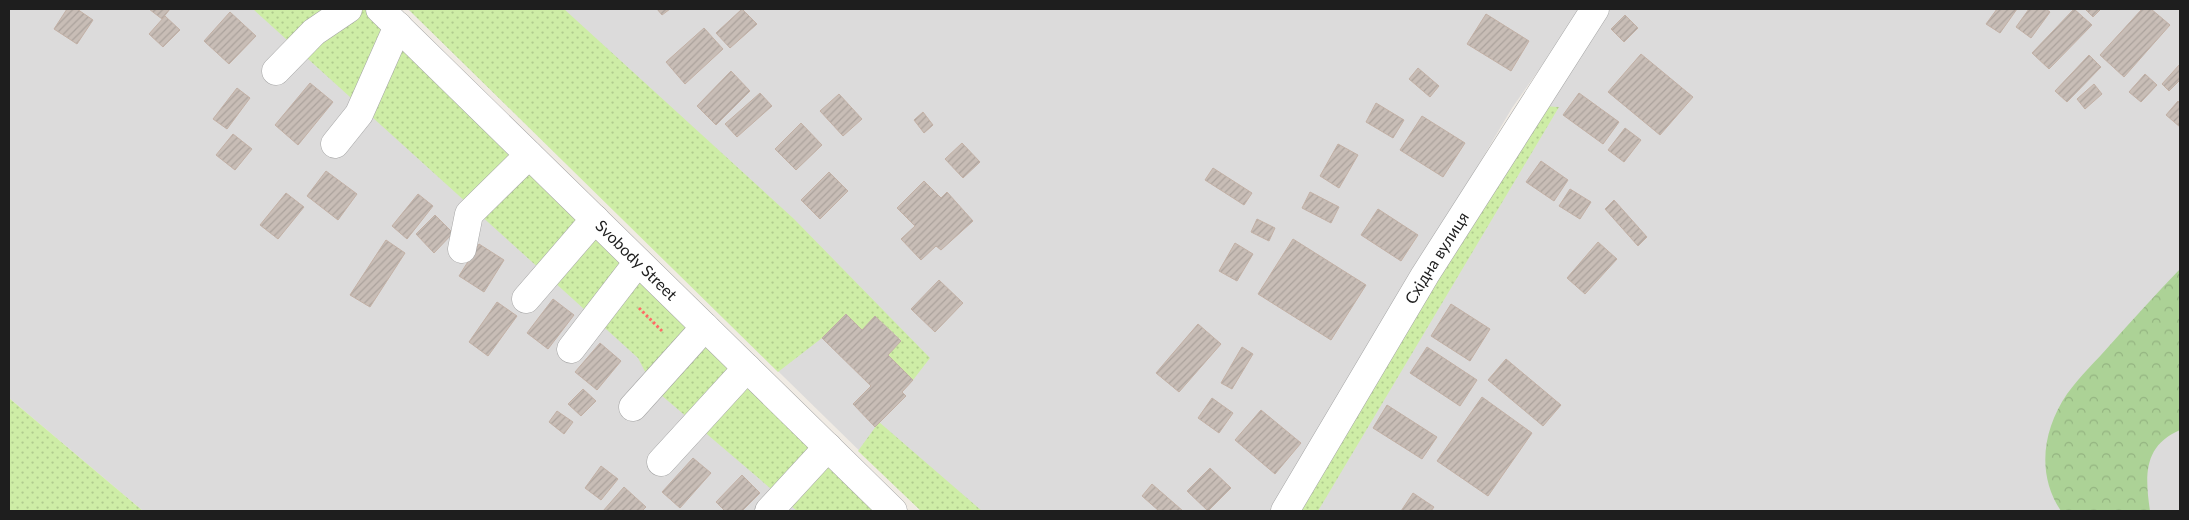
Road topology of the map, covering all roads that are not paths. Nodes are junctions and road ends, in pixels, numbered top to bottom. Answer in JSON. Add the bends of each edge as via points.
{"nodes":[{"id":1,"x":348,"y":9,"type":"edge"},
{"id":2,"x":1595,"y":9,"type":"edge"},
{"id":3,"x":389,"y":17,"type":"edge"},
{"id":4,"x":276,"y":71,"type":"dead end"},
{"id":5,"x":335,"y":144,"type":"dead end"},
{"id":6,"x":529,"y":155,"type":"junction"},
{"id":7,"x":595,"y":219,"type":"junction"},
{"id":8,"x":462,"y":249,"type":"dead end"},
{"id":9,"x":638,"y":262,"type":"junction"},
{"id":10,"x":526,"y":300,"type":"dead end"},
{"id":11,"x":705,"y":327,"type":"junction"},
{"id":12,"x":571,"y":349,"type":"dead end"},
{"id":13,"x":747,"y":368,"type":"junction"},
{"id":14,"x":634,"y":407,"type":"dead end"},
{"id":15,"x":828,"y":447,"type":"junction"},
{"id":16,"x":662,"y":462,"type":"dead end"},
{"id":17,"x":769,"y":511,"type":"edge"},
{"id":18,"x":893,"y":511,"type":"edge"},
{"id":19,"x":1285,"y":511,"type":"edge"}],
"edges":[{"from":1,"to":4,"type":"street","via":[[314,32]]},
{"from":2,"to":19,"type":"street","name":"Східна вулиця","via":[[1425,275]]},
{"from":3,"to":5,"type":"street","via":[[359,114]]},
{"from":3,"to":6,"type":"street","name":"Svobody Street"},
{"from":6,"to":7,"type":"street","name":"Svobody Street"},
{"from":6,"to":8,"type":"street","via":[[469,214]]},
{"from":7,"to":9,"type":"street","name":"Svobody Street"},
{"from":7,"to":10,"type":"street"},
{"from":9,"to":11,"type":"street","name":"Svobody Street"},
{"from":9,"to":12,"type":"street"},
{"from":11,"to":13,"type":"street","name":"Svobody Street"},
{"from":11,"to":14,"type":"street"},
{"from":13,"to":15,"type":"street","name":"Svobody Street"},
{"from":13,"to":16,"type":"street"},
{"from":15,"to":17,"type":"street"},
{"from":15,"to":18,"type":"street","name":"Svobody Street"}]}
